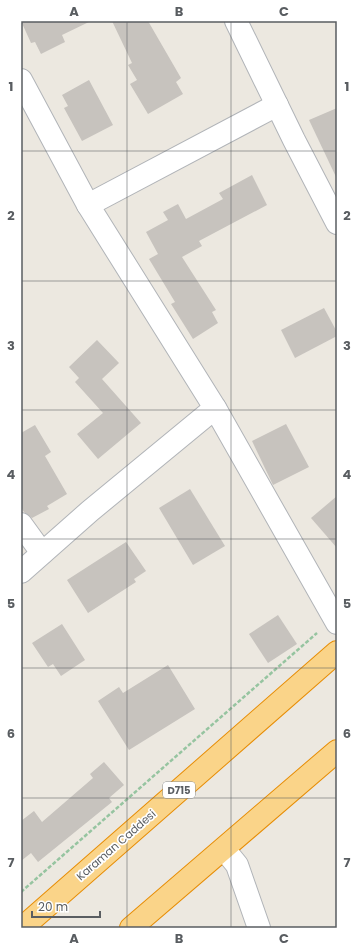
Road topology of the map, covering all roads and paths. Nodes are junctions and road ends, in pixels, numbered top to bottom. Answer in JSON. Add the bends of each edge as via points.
{"nodes":[{"id":1,"x":236,"y":21,"type":"edge"},
{"id":2,"x":22,"y":86,"type":"edge"},
{"id":3,"x":277,"y":105,"type":"junction"},
{"id":4,"x":88,"y":205,"type":"junction"},
{"id":5,"x":337,"y":223,"type":"edge"},
{"id":6,"x":215,"y":408,"type":"junction"},
{"id":7,"x":21,"y":524,"type":"edge"},
{"id":8,"x":42,"y":553,"type":"junction"},
{"id":9,"x":21,"y":572,"type":"edge"},
{"id":10,"x":337,"y":623,"type":"edge"},
{"id":11,"x":316,"y":634,"type":"dead end"},
{"id":12,"x":337,"y":652,"type":"edge"},
{"id":13,"x":337,"y":751,"type":"edge"},
{"id":14,"x":224,"y":849,"type":"junction"},
{"id":15,"x":21,"y":892,"type":"edge"},
{"id":16,"x":22,"y":928,"type":"edge"},
{"id":17,"x":131,"y":928,"type":"edge"},
{"id":18,"x":259,"y":928,"type":"edge"}],
"edges":[{"from":1,"to":3,"type":"street"},
{"from":2,"to":4,"type":"street"},
{"from":3,"to":4,"type":"street"},
{"from":3,"to":5,"type":"street"},
{"from":4,"to":6,"type":"street"},
{"from":6,"to":8,"type":"street"},
{"from":6,"to":10,"type":"street"},
{"from":7,"to":8,"type":"street"},
{"from":8,"to":9,"type":"street"},
{"from":11,"to":15,"type":"path"},
{"from":12,"to":16,"type":"highway","name":"Karaman Caddesi","number":"D715"},
{"from":13,"to":14,"type":"highway"},
{"from":14,"to":17,"type":"highway"},
{"from":14,"to":18,"type":"street","via":[[237,865]]}]}
